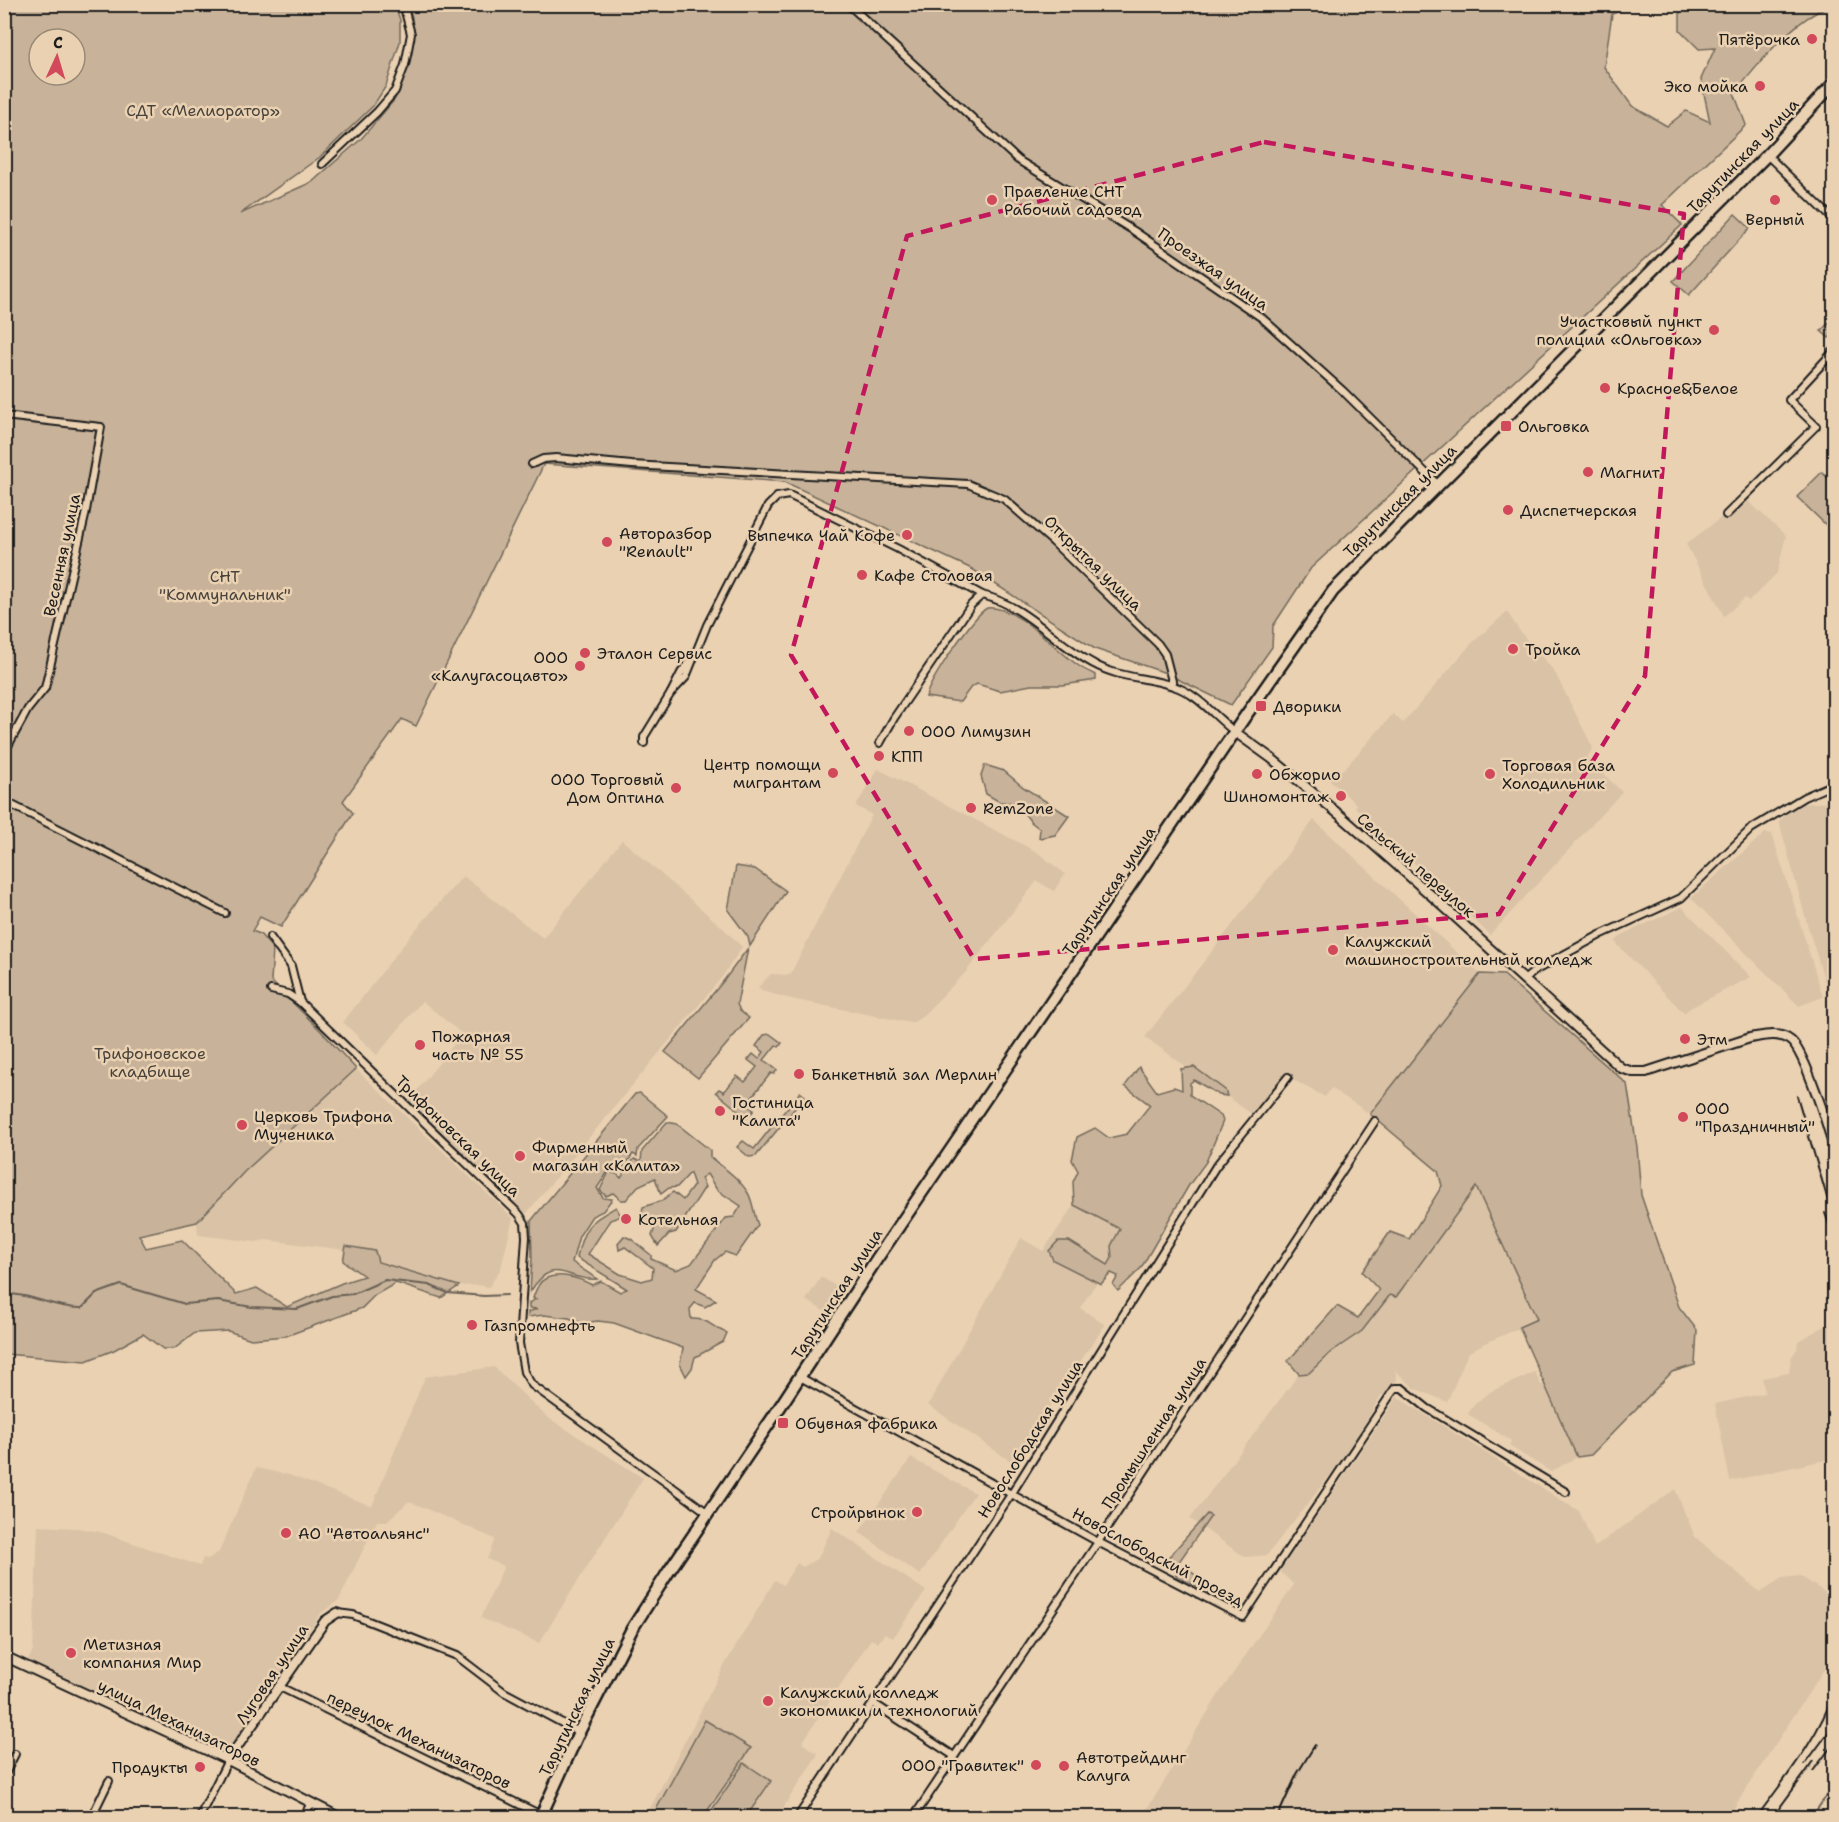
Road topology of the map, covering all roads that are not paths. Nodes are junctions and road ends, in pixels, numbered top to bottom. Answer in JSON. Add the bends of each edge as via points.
{"nodes":[{"id":1,"x":403,"y":4,"type":"edge"},
{"id":2,"x":848,"y":4,"type":"edge"},
{"id":3,"x":1834,"y":83,"type":"edge"},
{"id":4,"x":1767,"y":154,"type":"junction"},
{"id":5,"x":322,"y":164,"type":"dead end"},
{"id":6,"x":1834,"y":220,"type":"edge"},
{"id":7,"x":1834,"y":351,"type":"edge"},
{"id":8,"x":4,"y":416,"type":"edge"},
{"id":9,"x":532,"y":464,"type":"dead end"},
{"id":10,"x":1437,"y":484,"type":"junction"},
{"id":11,"x":1726,"y":515,"type":"dead end"},
{"id":12,"x":982,"y":595,"type":"junction"},
{"id":13,"x":1173,"y":686,"type":"junction"},
{"id":14,"x":1235,"y":732,"type":"junction"},
{"id":15,"x":880,"y":742,"type":"dead end"},
{"id":16,"x":644,"y":743,"type":"dead end"},
{"id":17,"x":4,"y":753,"type":"edge"},
{"id":18,"x":1834,"y":784,"type":"edge"},
{"id":19,"x":4,"y":801,"type":"edge"},
{"id":20,"x":225,"y":913,"type":"dead end"},
{"id":21,"x":270,"y":938,"type":"dead end"},
{"id":22,"x":1524,"y":980,"type":"junction"},
{"id":23,"x":271,"y":990,"type":"dead end"},
{"id":24,"x":300,"y":1002,"type":"junction"},
{"id":25,"x":1288,"y":1077,"type":"dead end"},
{"id":26,"x":1375,"y":1121,"type":"dead end"},
{"id":27,"x":1834,"y":1149,"type":"edge"},
{"id":28,"x":800,"y":1377,"type":"junction"},
{"id":29,"x":1566,"y":1492,"type":"dead end"},
{"id":30,"x":1012,"y":1493,"type":"junction"},
{"id":31,"x":708,"y":1513,"type":"junction"},
{"id":32,"x":1098,"y":1542,"type":"junction"},
{"id":33,"x":337,"y":1613,"type":"joint"},
{"id":34,"x":4,"y":1656,"type":"edge"},
{"id":35,"x":280,"y":1687,"type":"junction"},
{"id":36,"x":873,"y":1703,"type":"junction"},
{"id":37,"x":579,"y":1732,"type":"junction"},
{"id":38,"x":15,"y":1754,"type":"dead end"},
{"id":39,"x":954,"y":1755,"type":"junction"},
{"id":40,"x":228,"y":1760,"type":"junction"},
{"id":41,"x":4,"y":1776,"type":"edge"},
{"id":42,"x":109,"y":1781,"type":"dead end"},
{"id":43,"x":311,"y":1803,"type":"junction"},
{"id":44,"x":542,"y":1817,"type":"edge"},
{"id":45,"x":91,"y":1818,"type":"edge"},
{"id":46,"x":199,"y":1818,"type":"edge"},
{"id":47,"x":303,"y":1818,"type":"edge"},
{"id":48,"x":341,"y":1818,"type":"edge"},
{"id":49,"x":797,"y":1818,"type":"edge"},
{"id":50,"x":913,"y":1818,"type":"edge"}],
"edges":[{"from":1,"to":5,"type":"street","via":[[411,34],[395,91]]},
{"from":2,"to":10,"type":"street","name":"Проезжая улица","via":[[1018,160],[1134,231],[1262,318]]},
{"from":3,"to":4,"type":"main road","name":"Тарутинская улица"},
{"from":4,"to":6,"type":"street"},
{"from":4,"to":10,"type":"main road","name":"Тарутинская улица"},
{"from":7,"to":11,"type":"street","via":[[1789,400],[1816,426]]},
{"from":8,"to":17,"type":"street","name":"Весенняя улица","via":[[102,427],[45,688],[28,709]]},
{"from":9,"to":13,"type":"street","name":"Открытая улица","via":[[556,458],[968,484],[1004,499],[1158,644],[1165,654]]},
{"from":10,"to":14,"type":"main road","name":"Тарутинская улица","via":[[1333,591]]},
{"from":12,"to":13,"type":"street","via":[[1035,620],[1096,666]]},
{"from":12,"to":15,"type":"street","via":[[971,605]]},
{"from":12,"to":16,"type":"street","via":[[789,495],[777,497],[768,506],[707,625],[686,677],[671,693],[644,736]]},
{"from":13,"to":14,"type":"street","via":[[1188,692]]},
{"from":14,"to":22,"type":"street","name":"Сельский переулок","via":[[1341,816]]},
{"from":14,"to":28,"type":"main road","name":"Тарутинская улица"},
{"from":18,"to":22,"type":"street","via":[[1750,829],[1681,898],[1600,935]]},
{"from":19,"to":20,"type":"street"},
{"from":21,"to":24,"type":"street","via":[[291,966]]},
{"from":22,"to":27,"type":"street","name":"Сельский переулок","via":[[1621,1068],[1632,1072],[1647,1072],[1750,1038],[1779,1035],[1791,1041],[1811,1080]]},
{"from":23,"to":24,"type":"street","name":"Трифоновская улица"},
{"from":24,"to":31,"type":"street","name":"Трифоновская улица","via":[[525,1223],[519,1343],[524,1372],[532,1385]]},
{"from":25,"to":30,"type":"street","name":"Новослободская улица","via":[[1216,1166]]},
{"from":26,"to":32,"type":"street","name":"Промышленная улица"},
{"from":28,"to":30,"type":"street","name":"Новослободский проезд"},
{"from":28,"to":31,"type":"main road","name":"Тарутинская улица"},
{"from":29,"to":32,"type":"street","name":"Новослободский проезд","via":[[1427,1408],[1402,1388],[1395,1388],[1243,1617]]},
{"from":30,"to":32,"type":"street","name":"Новослободский проезд"},
{"from":30,"to":36,"type":"street","name":"Новослободская улица"},
{"from":31,"to":37,"type":"main road","name":"Тарутинская улица","via":[[633,1629]]},
{"from":32,"to":39,"type":"street","name":"Промышленная улица"},
{"from":33,"to":35,"type":"street","name":"Луговая улица","via":[[325,1621]]},
{"from":33,"to":37,"type":"street","via":[[457,1656],[504,1692]]},
{"from":34,"to":40,"type":"street","name":"улица Механизаторов"},
{"from":35,"to":40,"type":"street","name":"Луговая улица"},
{"from":35,"to":44,"type":"street","name":"переулок Механизаторов"},
{"from":36,"to":39,"type":"street"},
{"from":36,"to":49,"type":"street","name":"Новослободская улица"},
{"from":37,"to":44,"type":"main road","name":"Тарутинская улица"},
{"from":38,"to":41,"type":"street"},
{"from":39,"to":50,"type":"street","name":"Промышленная улица"},
{"from":40,"to":43,"type":"street","name":"улица Механизаторов"},
{"from":40,"to":46,"type":"street","name":"Луговая улица"},
{"from":42,"to":45,"type":"street"},
{"from":43,"to":47,"type":"street"},
{"from":43,"to":48,"type":"street","name":"улица Механизаторов"}]}
